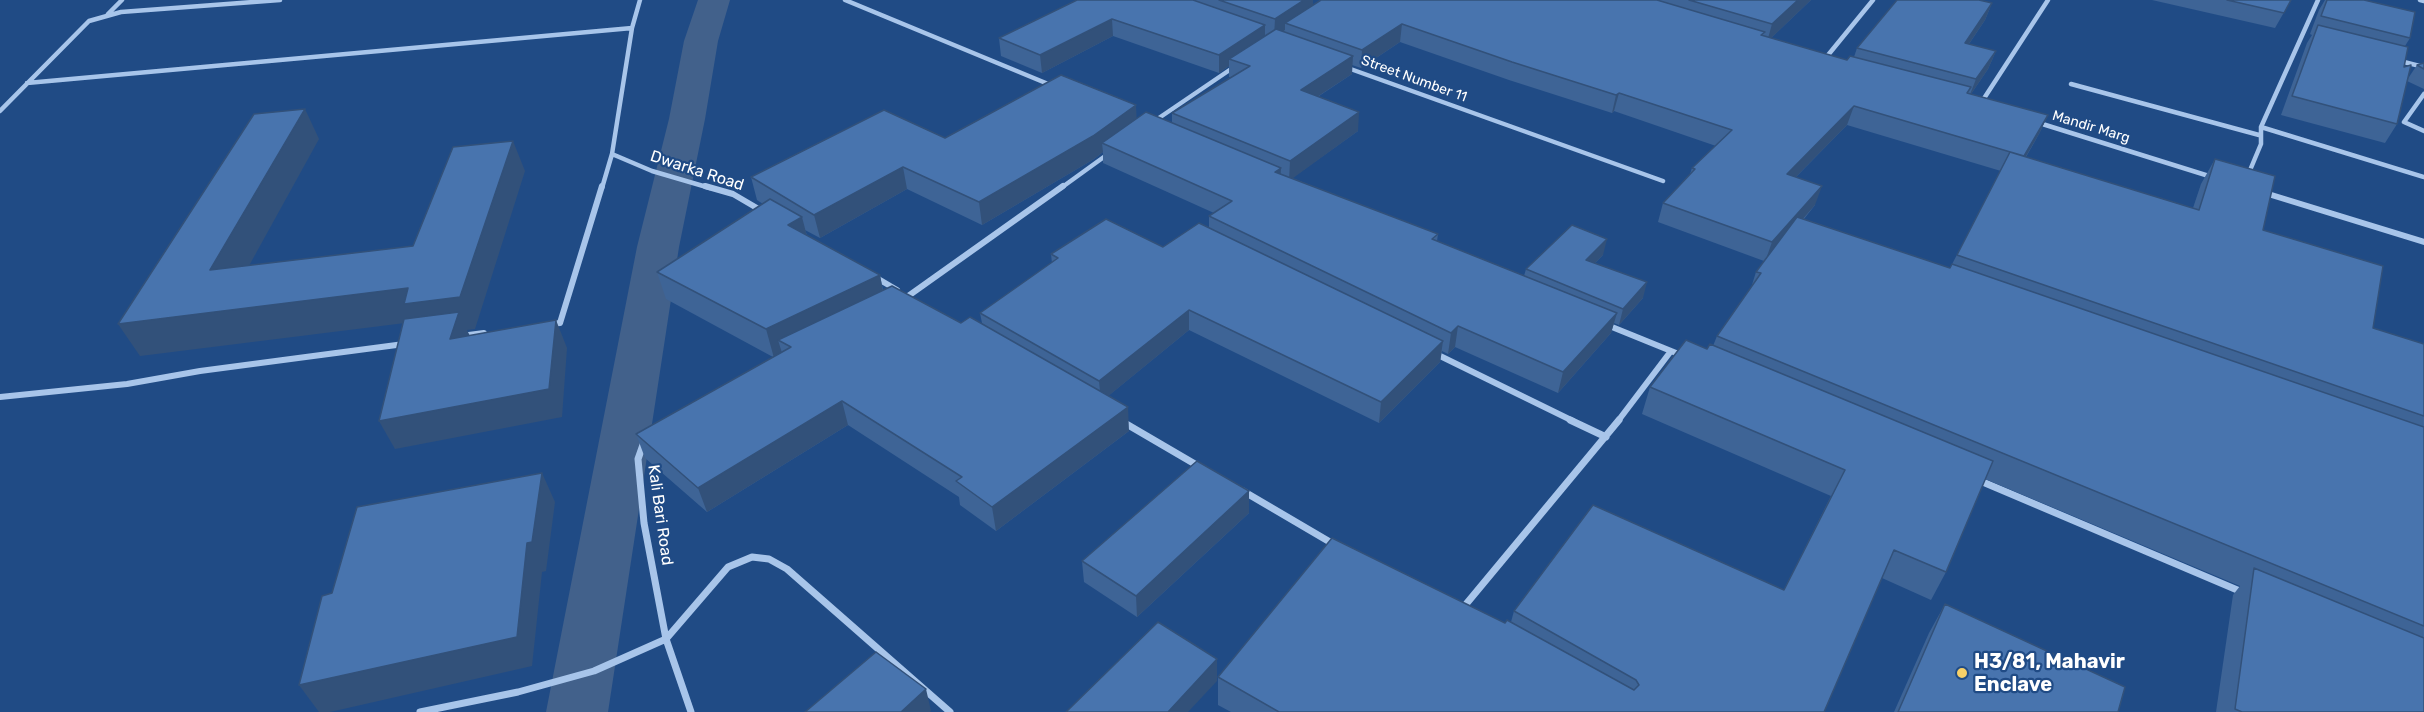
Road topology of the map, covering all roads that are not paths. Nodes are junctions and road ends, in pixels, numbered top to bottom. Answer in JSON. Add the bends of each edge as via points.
{"nodes":[{"id":1,"x":122,"y":0,"type":"edge"},
{"id":2,"x":280,"y":0,"type":"edge"},
{"id":3,"x":640,"y":0,"type":"edge"},
{"id":4,"x":845,"y":0,"type":"edge"},
{"id":5,"x":1873,"y":0,"type":"edge"},
{"id":6,"x":2048,"y":0,"type":"edge"},
{"id":7,"x":2318,"y":0,"type":"edge"},
{"id":8,"x":107,"y":14,"type":"junction"},
{"id":9,"x":632,"y":28,"type":"junction"},
{"id":10,"x":2303,"y":37,"type":"junction"},
{"id":11,"x":2313,"y":40,"type":"edge"},
{"id":12,"x":2389,"y":58,"type":"edge"},
{"id":13,"x":1244,"y":61,"type":"edge"},
{"id":14,"x":1335,"y":64,"type":"edge"},
{"id":15,"x":1833,"y":66,"type":"edge"},
{"id":16,"x":2424,"y":67,"type":"edge"},
{"id":17,"x":27,"y":83,"type":"junction"},
{"id":18,"x":2071,"y":84,"type":"dead end"},
{"id":19,"x":1061,"y":90,"type":"edge"},
{"id":20,"x":2424,"y":94,"type":"edge"},
{"id":21,"x":1969,"y":102,"type":"edge"},
{"id":22,"x":1980,"y":105,"type":"junction"},
{"id":23,"x":1991,"y":109,"type":"edge"},
{"id":24,"x":0,"y":111,"type":"edge"},
{"id":25,"x":2024,"y":119,"type":"edge"},
{"id":26,"x":2261,"y":127,"type":"junction"},
{"id":27,"x":1158,"y":130,"type":"edge"},
{"id":28,"x":2424,"y":131,"type":"edge"},
{"id":29,"x":2259,"y":135,"type":"junction"},
{"id":30,"x":1109,"y":153,"type":"edge"},
{"id":31,"x":612,"y":154,"type":"junction"},
{"id":32,"x":2424,"y":177,"type":"edge"},
{"id":33,"x":2222,"y":180,"type":"edge"},
{"id":34,"x":1663,"y":181,"type":"dead end"},
{"id":35,"x":2244,"y":187,"type":"edge"},
{"id":36,"x":2255,"y":190,"type":"edge"},
{"id":37,"x":774,"y":218,"type":"edge"},
{"id":38,"x":2424,"y":242,"type":"edge"},
{"id":39,"x":864,"y":270,"type":"edge"},
{"id":40,"x":909,"y":297,"type":"junction"},
{"id":41,"x":898,"y":302,"type":"edge"},
{"id":42,"x":919,"y":303,"type":"edge"},
{"id":43,"x":1596,"y":321,"type":"edge"},
{"id":44,"x":548,"y":324,"type":"edge"},
{"id":45,"x":490,"y":332,"type":"edge"},
{"id":46,"x":456,"y":337,"type":"edge"},
{"id":47,"x":409,"y":343,"type":"edge"},
{"id":48,"x":1426,"y":349,"type":"edge"},
{"id":49,"x":1671,"y":351,"type":"junction"},
{"id":50,"x":1693,"y":360,"type":"edge"},
{"id":51,"x":0,"y":397,"type":"edge"},
{"id":52,"x":1120,"y":420,"type":"edge"},
{"id":53,"x":653,"y":432,"type":"edge"},
{"id":54,"x":1606,"y":437,"type":"junction"},
{"id":55,"x":1212,"y":473,"type":"edge"},
{"id":56,"x":1973,"y":478,"type":"edge"},
{"id":57,"x":1232,"y":485,"type":"edge"},
{"id":58,"x":1344,"y":550,"type":"edge"},
{"id":59,"x":2248,"y":595,"type":"edge"},
{"id":60,"x":1456,"y":615,"type":"edge"},
{"id":61,"x":666,"y":639,"type":"junction"},
{"id":62,"x":420,"y":712,"type":"edge"},
{"id":63,"x":691,"y":712,"type":"edge"},
{"id":64,"x":950,"y":712,"type":"edge"}],
"edges":[{"from":1,"to":8,"type":"street"},
{"from":2,"to":8,"type":"street"},
{"from":3,"to":9,"type":"street"},
{"from":4,"to":19,"type":"street"},
{"from":5,"to":15,"type":"street","via":[[1822,63]]},
{"from":6,"to":22,"type":"street"},
{"from":7,"to":10,"type":"street"},
{"from":8,"to":17,"type":"street","via":[[81,26]]},
{"from":9,"to":17,"type":"street"},
{"from":9,"to":31,"type":"street"},
{"from":10,"to":11,"type":"street"},
{"from":10,"to":26,"type":"street"},
{"from":12,"to":16,"type":"street"},
{"from":13,"to":27,"type":"street","via":[[1148,125]]},
{"from":14,"to":34,"type":"street","name":"Street Number 11"},
{"from":17,"to":24,"type":"street"},
{"from":18,"to":29,"type":"street"},
{"from":20,"to":28,"type":"street","via":[[2404,122]]},
{"from":21,"to":22,"type":"street"},
{"from":22,"to":23,"type":"street"},
{"from":25,"to":33,"type":"street","name":"Mandir Marg"},
{"from":26,"to":29,"type":"street"},
{"from":26,"to":32,"type":"street"},
{"from":29,"to":35,"type":"street","via":[[2261,144]]},
{"from":30,"to":40,"type":"street"},
{"from":31,"to":37,"type":"street","name":"Dwarka Road","via":[[652,171],[733,194]]},
{"from":31,"to":44,"type":"street","via":[[560,323]]},
{"from":36,"to":38,"type":"street"},
{"from":39,"to":40,"type":"street"},
{"from":40,"to":41,"type":"street"},
{"from":40,"to":42,"type":"street"},
{"from":43,"to":49,"type":"street"},
{"from":45,"to":46,"type":"street"},
{"from":47,"to":51,"type":"street","via":[[127,384]]},
{"from":48,"to":54,"type":"street"},
{"from":49,"to":50,"type":"street"},
{"from":49,"to":54,"type":"street"},
{"from":52,"to":55,"type":"street"},
{"from":53,"to":61,"type":"street","name":"Kali Bari Road","via":[[645,438],[638,459],[644,523]]},
{"from":54,"to":60,"type":"street"},
{"from":56,"to":59,"type":"street"},
{"from":57,"to":58,"type":"street"},
{"from":61,"to":62,"type":"street","via":[[594,671],[518,692]]},
{"from":61,"to":63,"type":"street","name":"Kali Bari Road"},
{"from":61,"to":64,"type":"street","via":[[728,567],[752,557],[769,560],[787,569]]}]}
